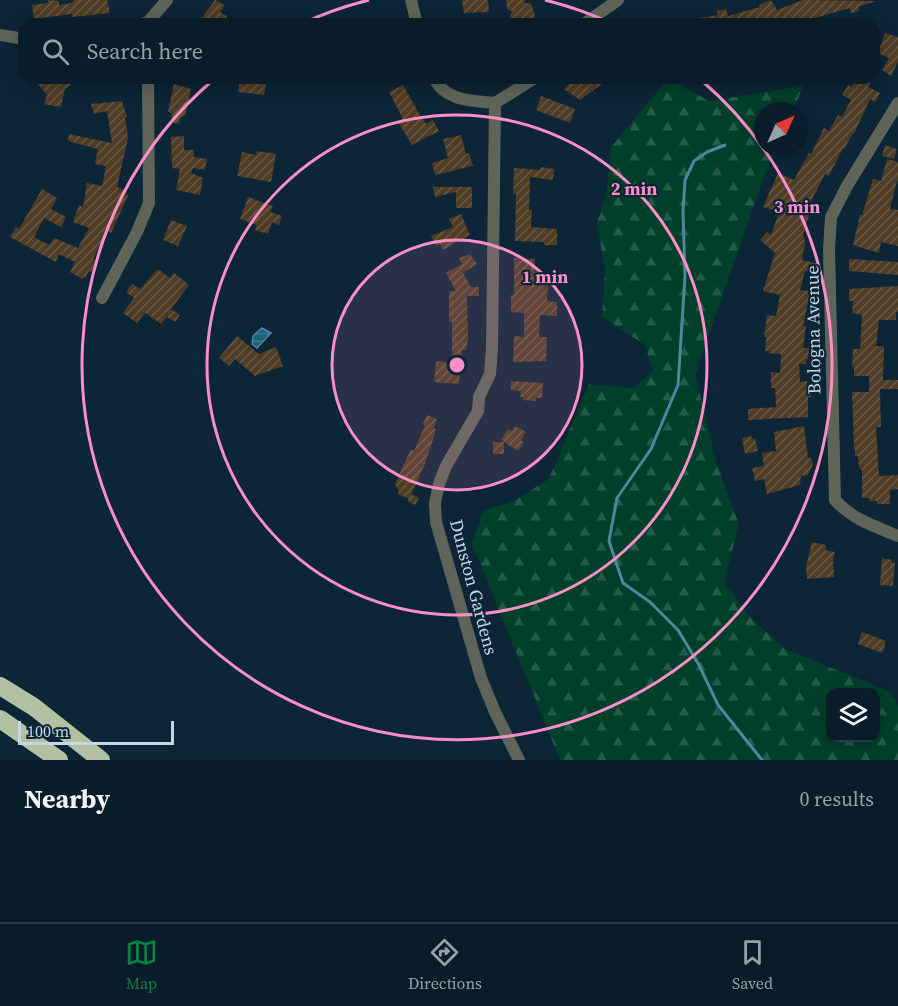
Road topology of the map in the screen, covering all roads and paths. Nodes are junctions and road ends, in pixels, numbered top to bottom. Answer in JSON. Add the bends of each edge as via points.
{"nodes":[{"id":1,"x":167,"y":0,"type":"edge"},
{"id":2,"x":411,"y":0,"type":"edge"},
{"id":3,"x":618,"y":0,"type":"edge"},
{"id":4,"x":151,"y":18,"type":"edge"},
{"id":5,"x":416,"y":18,"type":"edge"},
{"id":6,"x":592,"y":18,"type":"edge"},
{"id":7,"x":0,"y":35,"type":"edge"},
{"id":8,"x":18,"y":38,"type":"edge"},
{"id":9,"x":148,"y":84,"type":"edge"},
{"id":10,"x":440,"y":84,"type":"edge"},
{"id":11,"x":525,"y":84,"type":"edge"},
{"id":12,"x":495,"y":103,"type":"junction"},
{"id":13,"x":898,"y":103,"type":"edge"},
{"id":14,"x":102,"y":298,"type":"dead end"},
{"id":15,"x":898,"y":536,"type":"edge"},
{"id":16,"x":0,"y":686,"type":"edge"},
{"id":17,"x":0,"y":719,"type":"edge"},
{"id":18,"x":59,"y":760,"type":"edge"},
{"id":19,"x":101,"y":760,"type":"edge"},
{"id":20,"x":519,"y":760,"type":"edge"}],
"edges":[{"from":1,"to":4,"type":"street"},
{"from":2,"to":5,"type":"street"},
{"from":3,"to":6,"type":"street"},
{"from":7,"to":8,"type":"street"},
{"from":9,"to":14,"type":"street","via":[[149,203]]},
{"from":10,"to":12,"type":"street","via":[[450,95]]},
{"from":11,"to":12,"type":"street"},
{"from":12,"to":20,"type":"street","name":"Dunston Gardens","via":[[490,374],[479,397],[478,411],[446,466],[435,503],[436,522],[481,678]]},
{"from":13,"to":15,"type":"street","name":"Bologna Avenue","via":[[831,217],[829,250],[835,500],[846,512]]},
{"from":16,"to":19,"type":"highway","via":[[34,707]]},
{"from":17,"to":18,"type":"highway"}]}
